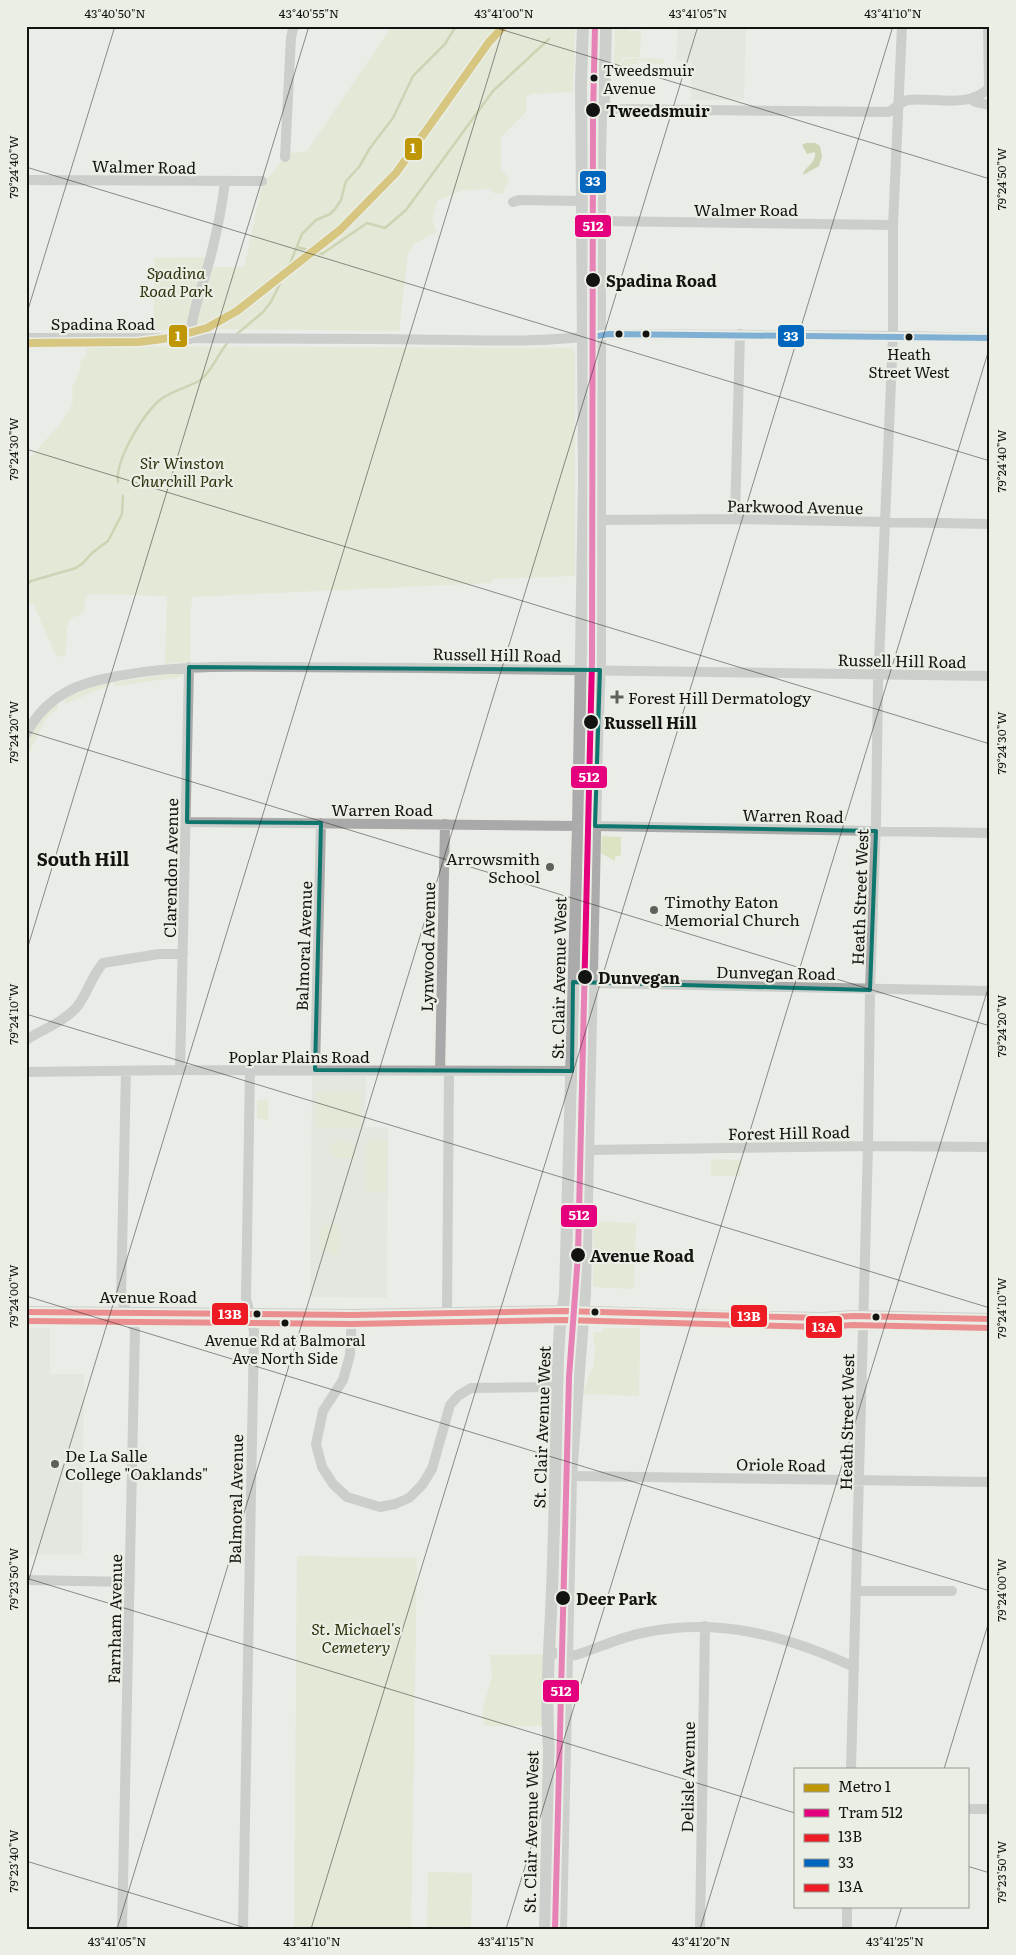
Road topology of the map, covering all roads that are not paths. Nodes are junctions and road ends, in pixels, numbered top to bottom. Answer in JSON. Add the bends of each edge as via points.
{"nodes":[{"id":1,"x":294,"y":26,"type":"edge"},
{"id":2,"x":583,"y":26,"type":"edge"},
{"id":3,"x":606,"y":26,"type":"edge"},
{"id":4,"x":902,"y":26,"type":"edge"},
{"id":5,"x":988,"y":26,"type":"edge"},
{"id":6,"x":989,"y":88,"type":"edge"},
{"id":7,"x":970,"y":100,"type":"junction"},
{"id":8,"x":604,"y":103,"type":"junction"},
{"id":9,"x":990,"y":105,"type":"edge"},
{"id":10,"x":898,"y":106,"type":"junction"},
{"id":11,"x":285,"y":157,"type":"dead end"},
{"id":12,"x":26,"y":180,"type":"edge"},
{"id":13,"x":262,"y":181,"type":"dead end"},
{"id":14,"x":225,"y":182,"type":"junction"},
{"id":15,"x":583,"y":201,"type":"junction"},
{"id":16,"x":513,"y":202,"type":"dead end"},
{"id":17,"x":600,"y":221,"type":"junction"},
{"id":18,"x":893,"y":225,"type":"junction"},
{"id":19,"x":740,"y":334,"type":"junction"},
{"id":20,"x":601,"y":335,"type":"junction"},
{"id":21,"x":893,"y":336,"type":"junction"},
{"id":22,"x":26,"y":338,"type":"edge"},
{"id":23,"x":582,"y":338,"type":"junction"},
{"id":24,"x":990,"y":338,"type":"edge"},
{"id":25,"x":190,"y":339,"type":"junction"},
{"id":26,"x":735,"y":519,"type":"junction"},
{"id":27,"x":599,"y":520,"type":"junction"},
{"id":28,"x":885,"y":522,"type":"junction"},
{"id":29,"x":990,"y":524,"type":"edge"},
{"id":30,"x":189,"y":667,"type":"junction"},
{"id":31,"x":580,"y":670,"type":"junction"},
{"id":32,"x":600,"y":670,"type":"junction"},
{"id":33,"x":879,"y":674,"type":"junction"},
{"id":34,"x":990,"y":676,"type":"edge"},
{"id":35,"x":26,"y":734,"type":"edge"},
{"id":36,"x":187,"y":822,"type":"junction"},
{"id":37,"x":321,"y":823,"type":"junction"},
{"id":38,"x":445,"y":824,"type":"junction"},
{"id":39,"x":578,"y":826,"type":"junction"},
{"id":40,"x":595,"y":826,"type":"junction"},
{"id":41,"x":876,"y":831,"type":"junction"},
{"id":42,"x":990,"y":833,"type":"edge"},
{"id":43,"x":574,"y":924,"type":"junction"},
{"id":44,"x":594,"y":925,"type":"junction"},
{"id":45,"x":183,"y":954,"type":"junction"},
{"id":46,"x":591,"y":983,"type":"junction"},
{"id":47,"x":870,"y":990,"type":"junction"},
{"id":48,"x":990,"y":992,"type":"edge"},
{"id":49,"x":26,"y":1040,"type":"edge"},
{"id":50,"x":180,"y":1070,"type":"junction"},
{"id":51,"x":314,"y":1070,"type":"junction"},
{"id":52,"x":250,"y":1071,"type":"junction"},
{"id":53,"x":444,"y":1071,"type":"junction"},
{"id":54,"x":572,"y":1071,"type":"junction"},
{"id":55,"x":26,"y":1072,"type":"edge"},
{"id":56,"x":126,"y":1072,"type":"junction"},
{"id":57,"x":868,"y":1146,"type":"junction"},
{"id":58,"x":990,"y":1147,"type":"edge"},
{"id":59,"x":588,"y":1150,"type":"junction"},
{"id":60,"x":563,"y":1311,"type":"junction"},
{"id":61,"x":583,"y":1311,"type":"junction"},
{"id":62,"x":26,"y":1312,"type":"edge"},
{"id":63,"x":127,"y":1312,"type":"junction"},
{"id":64,"x":447,"y":1312,"type":"junction"},
{"id":65,"x":250,"y":1313,"type":"junction"},
{"id":66,"x":352,"y":1315,"type":"junction"},
{"id":67,"x":863,"y":1316,"type":"junction"},
{"id":68,"x":990,"y":1319,"type":"edge"},
{"id":69,"x":558,"y":1387,"type":"junction"},
{"id":70,"x":571,"y":1476,"type":"junction"},
{"id":71,"x":860,"y":1480,"type":"junction"},
{"id":72,"x":990,"y":1482,"type":"edge"},
{"id":73,"x":26,"y":1580,"type":"edge"},
{"id":74,"x":130,"y":1582,"type":"junction"},
{"id":75,"x":856,"y":1591,"type":"junction"},
{"id":76,"x":952,"y":1591,"type":"dead end"},
{"id":77,"x":705,"y":1626,"type":"junction"},
{"id":78,"x":550,"y":1652,"type":"junction"},
{"id":79,"x":568,"y":1656,"type":"junction"},
{"id":80,"x":854,"y":1667,"type":"junction"},
{"id":81,"x":851,"y":1768,"type":"edge"},
{"id":82,"x":968,"y":1809,"type":"edge"},
{"id":83,"x":990,"y":1810,"type":"edge"},
{"id":84,"x":848,"y":1908,"type":"edge"},
{"id":85,"x":122,"y":1929,"type":"edge"},
{"id":86,"x":243,"y":1929,"type":"edge"},
{"id":87,"x":544,"y":1929,"type":"edge"},
{"id":88,"x":561,"y":1929,"type":"edge"},
{"id":89,"x":700,"y":1929,"type":"edge"},
{"id":90,"x":847,"y":1929,"type":"edge"}],
"edges":[{"from":1,"to":11,"type":"street"},
{"from":2,"to":15,"type":"main road","name":"St. Clair Avenue West"},
{"from":3,"to":8,"type":"main road","name":"St. Clair Avenue West"},
{"from":4,"to":10,"type":"street","name":"Heath Street West"},
{"from":5,"to":6,"type":"street"},
{"from":6,"to":7,"type":"street"},
{"from":7,"to":9,"type":"street"},
{"from":7,"to":10,"type":"street","via":[[906,100]]},
{"from":8,"to":10,"type":"street","via":[[610,109],[644,110],[888,112]]},
{"from":8,"to":17,"type":"main road","name":"St. Clair Avenue West","via":[[601,116]]},
{"from":10,"to":18,"type":"street","name":"Heath Street West"},
{"from":12,"to":14,"type":"street","name":"Walmer Road"},
{"from":13,"to":14,"type":"street","name":"Walmer Road"},
{"from":14,"to":25,"type":"street"},
{"from":15,"to":16,"type":"street"},
{"from":15,"to":23,"type":"main road","name":"St. Clair Avenue West"},
{"from":17,"to":18,"type":"street","name":"Walmer Road"},
{"from":17,"to":20,"type":"main road","name":"St. Clair Avenue West"},
{"from":18,"to":21,"type":"street","name":"Heath Street West"},
{"from":19,"to":20,"type":"street","name":"Spadina Road"},
{"from":19,"to":21,"type":"street","name":"Spadina Road"},
{"from":19,"to":26,"type":"street"},
{"from":20,"to":23,"type":"street","name":"Spadina Road"},
{"from":20,"to":27,"type":"main road","name":"St. Clair Avenue West"},
{"from":21,"to":24,"type":"street","name":"Spadina Road"},
{"from":21,"to":28,"type":"street","name":"Heath Street West"},
{"from":22,"to":25,"type":"street","name":"Spadina Road"},
{"from":23,"to":25,"type":"street","name":"Spadina Road","via":[[480,341]]},
{"from":23,"to":31,"type":"main road","name":"St. Clair Avenue West","via":[[584,480]]},
{"from":26,"to":27,"type":"street","name":"Parkwood Avenue"},
{"from":26,"to":28,"type":"street","name":"Parkwood Avenue"},
{"from":27,"to":32,"type":"main road","name":"St. Clair Avenue West"},
{"from":28,"to":29,"type":"street","name":"Parkwood Avenue"},
{"from":28,"to":33,"type":"street","name":"Heath Street West"},
{"from":30,"to":31,"type":"street","name":"Russell Hill Road"},
{"from":30,"to":35,"type":"street","name":"Russell Hill Road","via":[[111,677],[78,687],[50,702]]},
{"from":30,"to":36,"type":"street","name":"Clarendon Avenue"},
{"from":31,"to":32,"type":"street","name":"Russell Hill Road"},
{"from":31,"to":39,"type":"main road","name":"St. Clair Avenue West"},
{"from":32,"to":33,"type":"street","name":"Russell Hill Road"},
{"from":32,"to":40,"type":"main road","name":"St. Clair Avenue West"},
{"from":33,"to":34,"type":"street","name":"Russell Hill Road"},
{"from":33,"to":41,"type":"street","name":"Heath Street West"},
{"from":36,"to":37,"type":"street","name":"Warren Road"},
{"from":36,"to":45,"type":"street","name":"Clarendon Avenue"},
{"from":37,"to":38,"type":"street","name":"Warren Road"},
{"from":37,"to":51,"type":"street","name":"Balmoral Avenue"},
{"from":38,"to":39,"type":"street","name":"Warren Road"},
{"from":38,"to":53,"type":"street","name":"Lynwood Avenue"},
{"from":39,"to":43,"type":"main road","name":"St. Clair Avenue West"},
{"from":40,"to":41,"type":"street","name":"Warren Road"},
{"from":40,"to":44,"type":"main road","name":"St. Clair Avenue West"},
{"from":41,"to":42,"type":"street","name":"Warren Road"},
{"from":41,"to":47,"type":"street","name":"Heath Street West"},
{"from":43,"to":44,"type":"main road"},
{"from":43,"to":54,"type":"main road","name":"St. Clair Avenue West"},
{"from":44,"to":46,"type":"main road","name":"St. Clair Avenue West"},
{"from":45,"to":49,"type":"street","via":[[159,954],[103,963],[76,1007],[54,1026]]},
{"from":45,"to":50,"type":"street","name":"Clarendon Avenue"},
{"from":46,"to":47,"type":"street","name":"Dunvegan Road"},
{"from":46,"to":59,"type":"main road","name":"St. Clair Avenue West"},
{"from":47,"to":48,"type":"street","name":"Dunvegan Road"},
{"from":47,"to":57,"type":"street","name":"Heath Street West"},
{"from":50,"to":52,"type":"street","name":"Poplar Plains Road"},
{"from":50,"to":56,"type":"street","name":"Poplar Plains Road"},
{"from":51,"to":52,"type":"street","name":"Poplar Plains Road"},
{"from":51,"to":53,"type":"street","name":"Poplar Plains Road"},
{"from":52,"to":65,"type":"street","name":"Balmoral Avenue","via":[[246,1298]]},
{"from":53,"to":54,"type":"street","name":"Poplar Plains Road"},
{"from":53,"to":64,"type":"street","name":"Lynwood Avenue"},
{"from":54,"to":60,"type":"main road","name":"St. Clair Avenue West"},
{"from":55,"to":56,"type":"street","name":"Poplar Plains Road"},
{"from":56,"to":63,"type":"street","via":[[121,1298]]},
{"from":57,"to":58,"type":"street","name":"Forest Hill Road"},
{"from":57,"to":59,"type":"street","name":"Forest Hill Road"},
{"from":57,"to":67,"type":"street","name":"Heath Street West"},
{"from":59,"to":61,"type":"main road","name":"St. Clair Avenue West"},
{"from":60,"to":61,"type":"main road","name":"Avenue Road"},
{"from":60,"to":64,"type":"main road","name":"Avenue Road"},
{"from":60,"to":69,"type":"main road","name":"St. Clair Avenue West"},
{"from":61,"to":67,"type":"main road","name":"Avenue Road"},
{"from":61,"to":70,"type":"main road","name":"St. Clair Avenue West"},
{"from":62,"to":63,"type":"main road","name":"Avenue Road"},
{"from":63,"to":65,"type":"main road","name":"Avenue Road"},
{"from":63,"to":74,"type":"street","name":"Farnham Avenue","via":[[135,1330]]},
{"from":64,"to":66,"type":"main road","name":"Avenue Road"},
{"from":65,"to":66,"type":"main road","name":"Avenue Road"},
{"from":65,"to":86,"type":"street","name":"Balmoral Avenue","via":[[254,1331]]},
{"from":66,"to":69,"type":"street","via":[[350,1355],[343,1380],[323,1411],[316,1444],[322,1467],[347,1497],[380,1507],[409,1498],[432,1469],[450,1405],[471,1388]]},
{"from":67,"to":68,"type":"main road","name":"Avenue Road"},
{"from":67,"to":71,"type":"street","name":"Heath Street West"},
{"from":69,"to":78,"type":"main road","name":"St. Clair Avenue West"},
{"from":70,"to":71,"type":"street","name":"Oriole Road"},
{"from":70,"to":79,"type":"main road","name":"St. Clair Avenue West"},
{"from":71,"to":72,"type":"street","name":"Oriole Road"},
{"from":71,"to":75,"type":"street","name":"Heath Street West"},
{"from":73,"to":74,"type":"street"},
{"from":74,"to":85,"type":"street","name":"Farnham Avenue"},
{"from":75,"to":76,"type":"street"},
{"from":75,"to":80,"type":"street","name":"Heath Street West"},
{"from":77,"to":79,"type":"street","via":[[679,1626],[641,1633]]},
{"from":77,"to":80,"type":"street","via":[[783,1638]]},
{"from":77,"to":89,"type":"street","name":"Delisle Avenue"},
{"from":78,"to":79,"type":"street"},
{"from":78,"to":87,"type":"main road","name":"St. Clair Avenue West"},
{"from":79,"to":88,"type":"main road","name":"St. Clair Avenue West"},
{"from":80,"to":81,"type":"street","name":"Heath Street West"},
{"from":82,"to":83,"type":"street"},
{"from":84,"to":90,"type":"street"}]}
